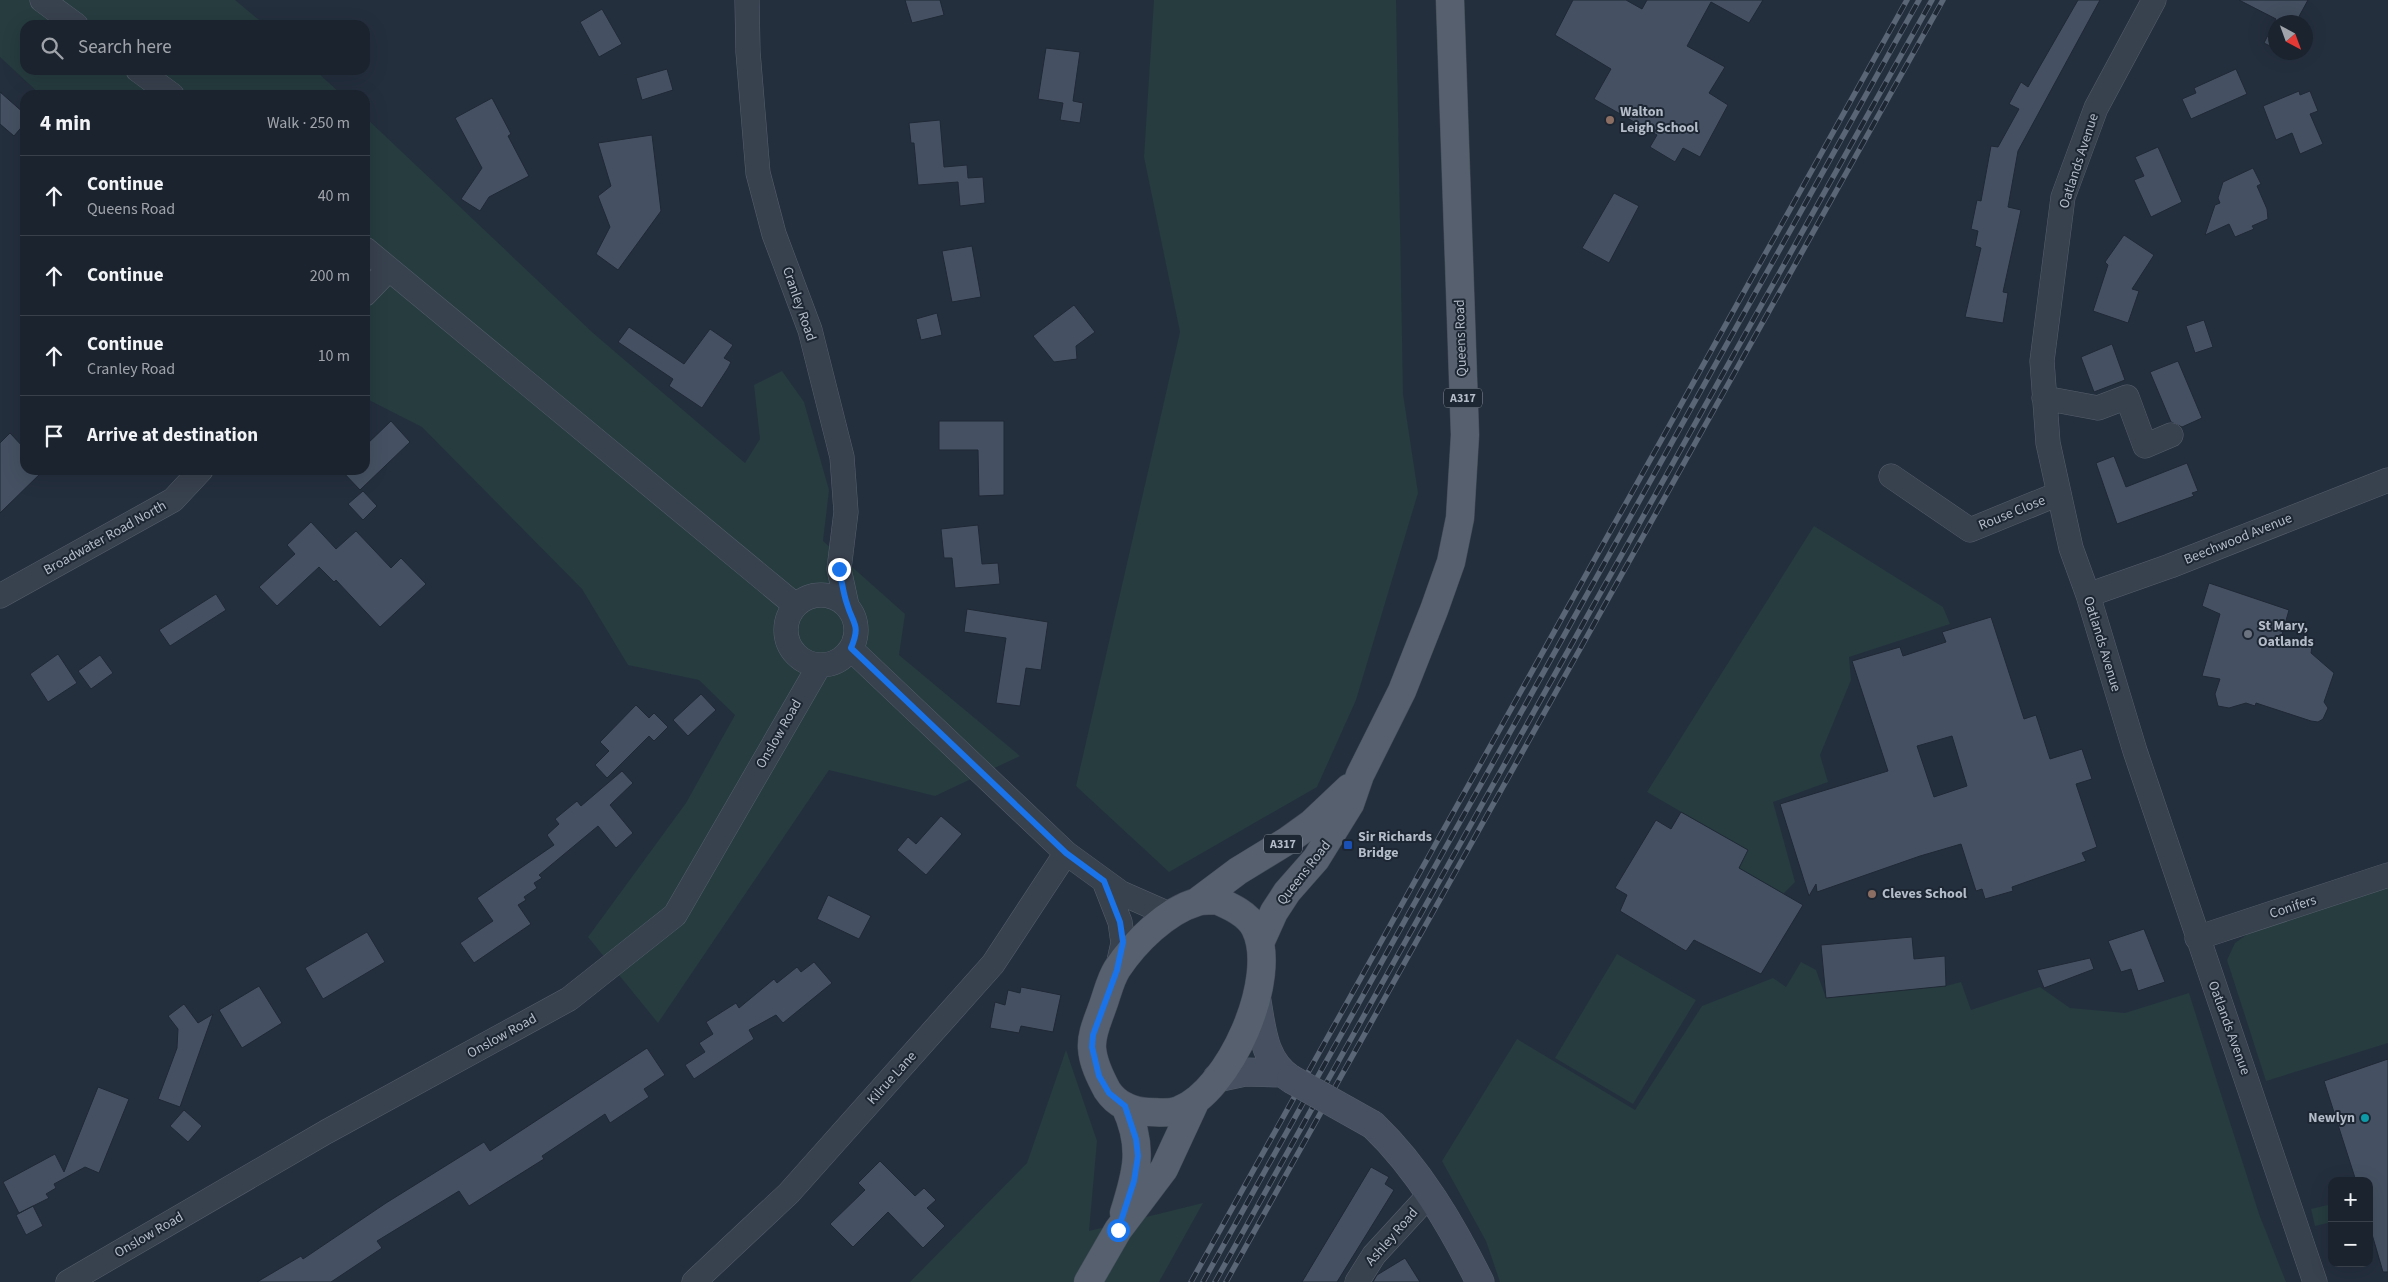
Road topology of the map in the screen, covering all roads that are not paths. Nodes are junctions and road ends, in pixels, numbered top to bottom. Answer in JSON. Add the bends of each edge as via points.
{"nodes":[{"id":1,"x":42,"y":0,"type":"edge"},
{"id":2,"x":747,"y":0,"type":"edge"},
{"id":3,"x":1450,"y":0,"type":"edge"},
{"id":4,"x":2154,"y":0,"type":"edge"},
{"id":5,"x":69,"y":20,"type":"edge"},
{"id":6,"x":145,"y":75,"type":"edge"},
{"id":7,"x":165,"y":90,"type":"edge"},
{"id":8,"x":370,"y":253,"type":"edge"},
{"id":9,"x":389,"y":268,"type":"junction"},
{"id":10,"x":370,"y":289,"type":"edge"},
{"id":11,"x":2044,"y":398,"type":"junction"},
{"id":12,"x":2171,"y":435,"type":"dead end"},
{"id":13,"x":196,"y":475,"type":"edge"},
{"id":14,"x":1891,"y":476,"type":"dead end"},
{"id":15,"x":2388,"y":480,"type":"edge"},
{"id":16,"x":2058,"y":494,"type":"junction"},
{"id":17,"x":2088,"y":595,"type":"junction"},
{"id":18,"x":0,"y":596,"type":"edge"},
{"id":19,"x":795,"y":605,"type":"junction"},
{"id":20,"x":847,"y":606,"type":"junction"},
{"id":21,"x":851,"y":648,"type":"junction"},
{"id":22,"x":819,"y":666,"type":"junction"},
{"id":23,"x":1360,"y":776,"type":"junction"},
{"id":24,"x":1066,"y":853,"type":"junction"},
{"id":25,"x":2388,"y":875,"type":"edge"},
{"id":26,"x":1104,"y":881,"type":"junction"},
{"id":27,"x":1198,"y":901,"type":"junction"},
{"id":28,"x":1171,"y":915,"type":"junction"},
{"id":29,"x":2197,"y":938,"type":"junction"},
{"id":30,"x":1260,"y":943,"type":"junction"},
{"id":31,"x":1117,"y":970,"type":"junction"},
{"id":32,"x":1257,"y":1001,"type":"junction"},
{"id":33,"x":1286,"y":1076,"type":"junction"},
{"id":34,"x":1217,"y":1078,"type":"junction"},
{"id":35,"x":1196,"y":1100,"type":"junction"},
{"id":36,"x":1125,"y":1106,"type":"junction"},
{"id":37,"x":1430,"y":1194,"type":"junction"},
{"id":38,"x":1118,"y":1230,"type":"junction"},
{"id":39,"x":68,"y":1282,"type":"edge"},
{"id":40,"x":694,"y":1282,"type":"edge"},
{"id":41,"x":1088,"y":1282,"type":"edge"},
{"id":42,"x":1356,"y":1282,"type":"edge"},
{"id":43,"x":1480,"y":1282,"type":"edge"},
{"id":44,"x":2315,"y":1282,"type":"edge"}],
"edges":[{"from":1,"to":5,"type":"street"},
{"from":2,"to":20,"type":"street","name":"Cranley Road","via":[[758,173],[774,234],[810,330],[842,457],[846,512],[839,569]]},
{"from":3,"to":23,"type":"main road","name":"Queens Road","number":"A317","via":[[1465,435],[1460,518],[1451,562],[1434,610],[1402,691]]},
{"from":4,"to":11,"type":"street","name":"Oatlands Avenue","via":[[2096,108],[2063,198],[2042,361]]},
{"from":6,"to":7,"type":"street"},
{"from":8,"to":9,"type":"street"},
{"from":9,"to":10,"type":"street"},
{"from":9,"to":19,"type":"street"},
{"from":11,"to":12,"type":"street","via":[[2098,408],[2127,397],[2145,446]]},
{"from":11,"to":16,"type":"street","name":"Oatlands Avenue","via":[[2048,443]]},
{"from":13,"to":18,"type":"street","name":"Broadwater Road North","via":[[173,500]]},
{"from":14,"to":16,"type":"street","name":"Rouse Close","via":[[1970,530]]},
{"from":15,"to":17,"type":"street","name":"Beechwood Avenue"},
{"from":16,"to":17,"type":"street","name":"Oatlands Avenue","via":[[2071,548]]},
{"from":17,"to":29,"type":"street","name":"Oatlands Avenue"},
{"from":19,"to":20,"type":"street","via":[[813,596],[825,595]]},
{"from":19,"to":22,"type":"street","via":[[786,620],[788,645],[804,662]]},
{"from":20,"to":21,"type":"street","via":[[856,624],[856,637]]},
{"from":21,"to":22,"type":"street","via":[[842,659]]},
{"from":21,"to":24,"type":"street"},
{"from":22,"to":39,"type":"street","name":"Onslow Road","via":[[675,915],[569,1000],[326,1132]]},
{"from":23,"to":27,"type":"main road","name":"Queens Road","number":"A317","via":[[1312,823],[1238,870]]},
{"from":23,"to":30,"type":"main road","name":"Queens Road","number":"A317","via":[[1350,804],[1331,839],[1287,892]]},
{"from":24,"to":26,"type":"street"},
{"from":24,"to":40,"type":"street","name":"Kilrue Lane","via":[[994,964],[789,1193]]},
{"from":25,"to":29,"type":"street","name":"Conifers"},
{"from":26,"to":28,"type":"street","via":[[1121,893]]},
{"from":26,"to":31,"type":"street","via":[[1120,922],[1123,942]]},
{"from":27,"to":28,"type":"main road","name":"Queens Road"},
{"from":27,"to":30,"type":"main road","via":[[1216,900],[1232,907],[1254,927]]},
{"from":28,"to":31,"type":"main road","name":"Queens Road","via":[[1142,940]]},
{"from":29,"to":44,"type":"street","name":"Oatlands Avenue"},
{"from":30,"to":32,"type":"main road","via":[[1262,962]]},
{"from":31,"to":36,"type":"main road","name":"Queens Road","via":[[1093,1035],[1092,1047],[1099,1076],[1109,1093]]},
{"from":32,"to":33,"type":"main road","via":[[1264,1044]]},
{"from":32,"to":34,"type":"main road","via":[[1248,1025]]},
{"from":33,"to":34,"type":"main road","via":[[1245,1072]]},
{"from":33,"to":37,"type":"main road","name":"Ashley Road","bridge":true,"via":[[1373,1125],[1396,1146]]},
{"from":34,"to":35,"type":"main road"},
{"from":35,"to":36,"type":"main road","via":[[1178,1111],[1141,1112]]},
{"from":35,"to":38,"type":"main road","via":[[1164,1169]]},
{"from":36,"to":38,"type":"main road","via":[[1133,1124],[1138,1156],[1134,1181]]},
{"from":37,"to":42,"type":"street","name":"Ashley Road","via":[[1374,1255]]},
{"from":37,"to":43,"type":"main road","name":"Ashley Road"},
{"from":38,"to":41,"type":"main road"}]}
